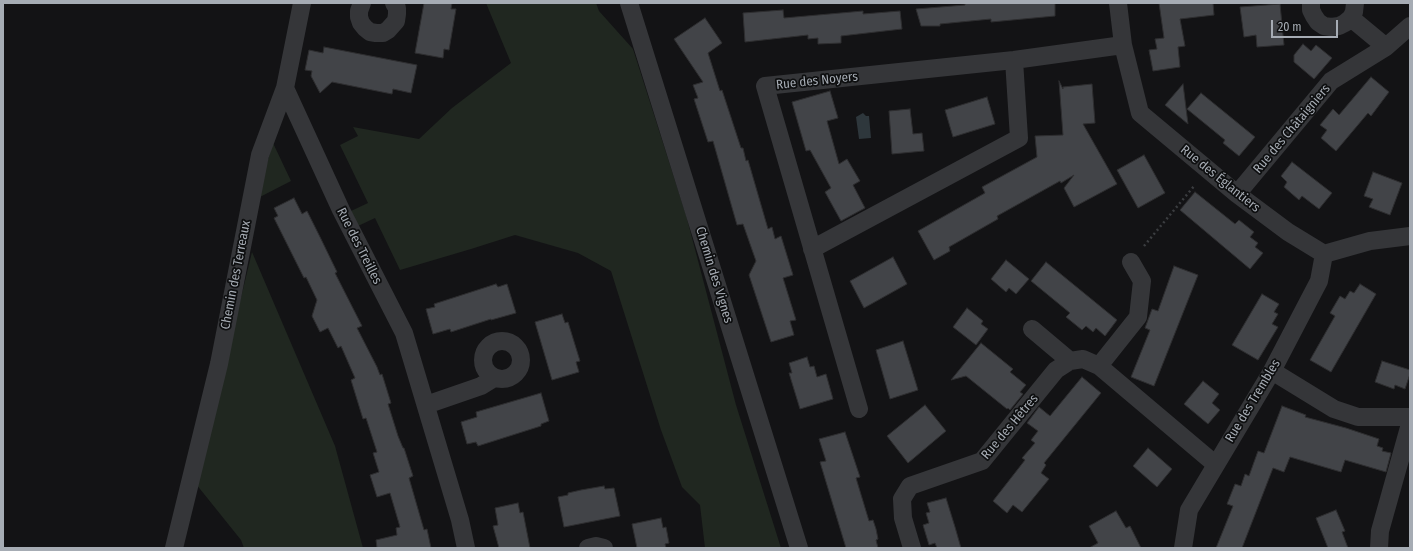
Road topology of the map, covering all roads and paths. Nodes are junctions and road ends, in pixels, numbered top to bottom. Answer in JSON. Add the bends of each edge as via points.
{"nodes":[{"id":1,"x":302,"y":3,"type":"edge"},
{"id":2,"x":362,"y":3,"type":"edge"},
{"id":3,"x":394,"y":3,"type":"edge"},
{"id":4,"x":629,"y":3,"type":"edge"},
{"id":5,"x":1118,"y":3,"type":"edge"},
{"id":6,"x":1311,"y":3,"type":"edge"},
{"id":7,"x":1353,"y":11,"type":"edge"},
{"id":8,"x":1410,"y":26,"type":"edge"},
{"id":9,"x":1123,"y":45,"type":"junction"},
{"id":10,"x":1386,"y":47,"type":"junction"},
{"id":11,"x":1014,"y":60,"type":"junction"},
{"id":12,"x":285,"y":88,"type":"junction"},
{"id":13,"x":1208,"y":170,"type":"junction"},
{"id":14,"x":1237,"y":194,"type":"junction"},
{"id":15,"x":1410,"y":236,"type":"edge"},
{"id":16,"x":812,"y":249,"type":"junction"},
{"id":17,"x":1324,"y":254,"type":"junction"},
{"id":18,"x":1131,"y":262,"type":"joint"},
{"id":19,"x":1032,"y":329,"type":"dead end"},
{"id":20,"x":1070,"y":361,"type":"junction"},
{"id":21,"x":1099,"y":366,"type":"junction"},
{"id":22,"x":1272,"y":371,"type":"junction"},
{"id":23,"x":494,"y":378,"type":"dead end"},
{"id":24,"x":426,"y":405,"type":"junction"},
{"id":25,"x":859,"y":409,"type":"dead end"},
{"id":26,"x":1410,"y":417,"type":"edge"},
{"id":27,"x":1410,"y":424,"type":"edge"},
{"id":28,"x":1215,"y":464,"type":"junction"},
{"id":29,"x":174,"y":548,"type":"edge"},
{"id":30,"x":466,"y":548,"type":"edge"},
{"id":31,"x":588,"y":548,"type":"edge"},
{"id":32,"x":604,"y":548,"type":"edge"},
{"id":33,"x":799,"y":548,"type":"edge"},
{"id":34,"x":912,"y":548,"type":"edge"},
{"id":35,"x":1183,"y":548,"type":"edge"},
{"id":36,"x":1379,"y":548,"type":"edge"}],
"edges":[{"from":1,"to":12,"type":"street","name":"Chemin des Terreaux"},
{"from":2,"to":3,"type":"street","via":[[359,11],[361,23],[370,32],[376,33],[383,33],[396,21],[398,14]]},
{"from":4,"to":33,"type":"street","name":"Chemin des Vignes"},
{"from":5,"to":9,"type":"street","name":"Rue des Églantiers"},
{"from":6,"to":7,"type":"street","via":[[1314,16],[1324,26],[1339,26],[1345,23]]},
{"from":7,"to":10,"type":"street"},
{"from":8,"to":10,"type":"street","name":"Rue des Châtaigniers"},
{"from":9,"to":11,"type":"street","name":"Rue des Noyers"},
{"from":9,"to":13,"type":"street","name":"Rue des Églantiers","via":[[1140,113]]},
{"from":10,"to":14,"type":"street","name":"Rue des Châtaigniers","via":[[1331,81]]},
{"from":11,"to":16,"type":"street","via":[[1020,138]]},
{"from":11,"to":16,"type":"street","name":"Rue des Noyers","via":[[765,86]]},
{"from":12,"to":24,"type":"street","name":"Rue des Treilles","via":[[340,210],[404,333]]},
{"from":12,"to":29,"type":"street","name":"Chemin des Terreaux","via":[[260,155],[219,364]]},
{"from":13,"to":14,"type":"street","name":"Rue des Églantiers"},
{"from":13,"to":18,"type":"path"},
{"from":14,"to":17,"type":"street","name":"Rue des Églantiers","via":[[1288,232]]},
{"from":15,"to":17,"type":"street","via":[[1370,241]]},
{"from":16,"to":25,"type":"street","name":"Rue des Noyers"},
{"from":17,"to":22,"type":"street","name":"Rue des Trembles","via":[[1319,281]]},
{"from":18,"to":21,"type":"street","via":[[1142,282],[1138,317]]},
{"from":19,"to":20,"type":"street"},
{"from":20,"to":21,"type":"street","via":[[1083,359]]},
{"from":20,"to":34,"type":"street","name":"Rue des Hêtres","via":[[1056,370],[982,462],[910,486],[902,499],[903,518]]},
{"from":21,"to":28,"type":"street"},
{"from":22,"to":26,"type":"street","via":[[1334,410],[1358,417]]},
{"from":22,"to":28,"type":"street","name":"Rue des Trembles"},
{"from":23,"to":24,"type":"street","via":[[481,386]]},
{"from":24,"to":30,"type":"street","name":"Rue des Treilles"},
{"from":27,"to":36,"type":"street","via":[[1380,531]]},
{"from":28,"to":35,"type":"street","name":"Rue des Trembles","via":[[1189,510]]},
{"from":31,"to":32,"type":"street"}]}
